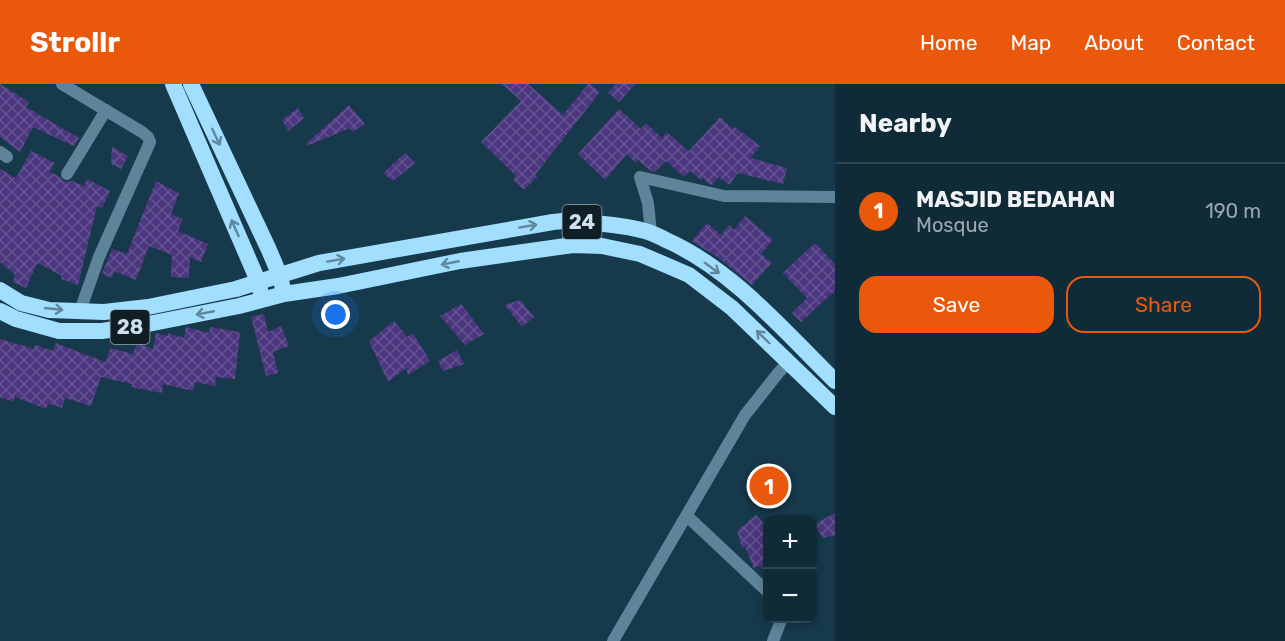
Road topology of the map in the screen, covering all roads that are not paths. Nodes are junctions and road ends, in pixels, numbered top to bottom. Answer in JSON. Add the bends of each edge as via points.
{"nodes":[{"id":1,"x":62,"y":84,"type":"edge"},
{"id":2,"x":173,"y":84,"type":"edge"},
{"id":3,"x":191,"y":84,"type":"edge"},
{"id":4,"x":106,"y":110,"type":"junction"},
{"id":5,"x":67,"y":174,"type":"dead end"},
{"id":6,"x":835,"y":197,"type":"edge"},
{"id":7,"x":651,"y":233,"type":"junction"},
{"id":8,"x":280,"y":276,"type":"junction"},
{"id":9,"x":258,"y":281,"type":"junction"},
{"id":10,"x":0,"y":290,"type":"edge"},
{"id":11,"x":284,"y":294,"type":"junction"},
{"id":12,"x":262,"y":300,"type":"junction"},
{"id":13,"x":0,"y":311,"type":"edge"},
{"id":14,"x":80,"y":311,"type":"junction"},
{"id":15,"x":789,"y":362,"type":"junction"},
{"id":16,"x":834,"y":378,"type":"edge"},
{"id":17,"x":835,"y":407,"type":"edge"},
{"id":18,"x":687,"y":516,"type":"junction"},
{"id":19,"x":763,"y":587,"type":"edge"},
{"id":20,"x":780,"y":623,"type":"edge"},
{"id":21,"x":613,"y":641,"type":"edge"},
{"id":22,"x":773,"y":641,"type":"edge"}],
"edges":[{"from":1,"to":4,"type":"street"},
{"from":9,"to":2,"type":"highway","one_way":true},
{"from":3,"to":8,"type":"highway","one_way":true},
{"from":4,"to":5,"type":"street"},
{"from":4,"to":14,"type":"street","via":[[142,132],[150,142],[99,257]]},
{"from":6,"to":7,"type":"street","via":[[724,196],[640,177]]},
{"from":8,"to":7,"type":"highway","number":"24","one_way":true,"via":[[319,263],[553,222],[624,226]]},
{"from":7,"to":16,"type":"highway","number":"24","one_way":true,"via":[[684,248],[743,291]]},
{"from":8,"to":9,"type":"highway","number":"28"},
{"from":8,"to":11,"type":"highway"},
{"from":9,"to":12,"type":"highway"},
{"from":9,"to":14,"type":"highway","number":"28","via":[[148,307]]},
{"from":10,"to":14,"type":"highway","number":"28","one_way":true,"via":[[21,303],[49,310]]},
{"from":11,"to":12,"type":"highway","number":"24"},
{"from":15,"to":11,"type":"highway","number":"24","one_way":true,"via":[[732,308],[689,275],[640,254],[602,246],[573,245],[460,261]]},
{"from":12,"to":13,"type":"highway","number":"28","one_way":true,"via":[[102,331],[59,331]]},
{"from":15,"to":17,"type":"highway","number":"24"},
{"from":15,"to":18,"type":"street","via":[[745,415]]},
{"from":18,"to":19,"type":"street"},
{"from":18,"to":21,"type":"street"},
{"from":20,"to":22,"type":"street"}]}
